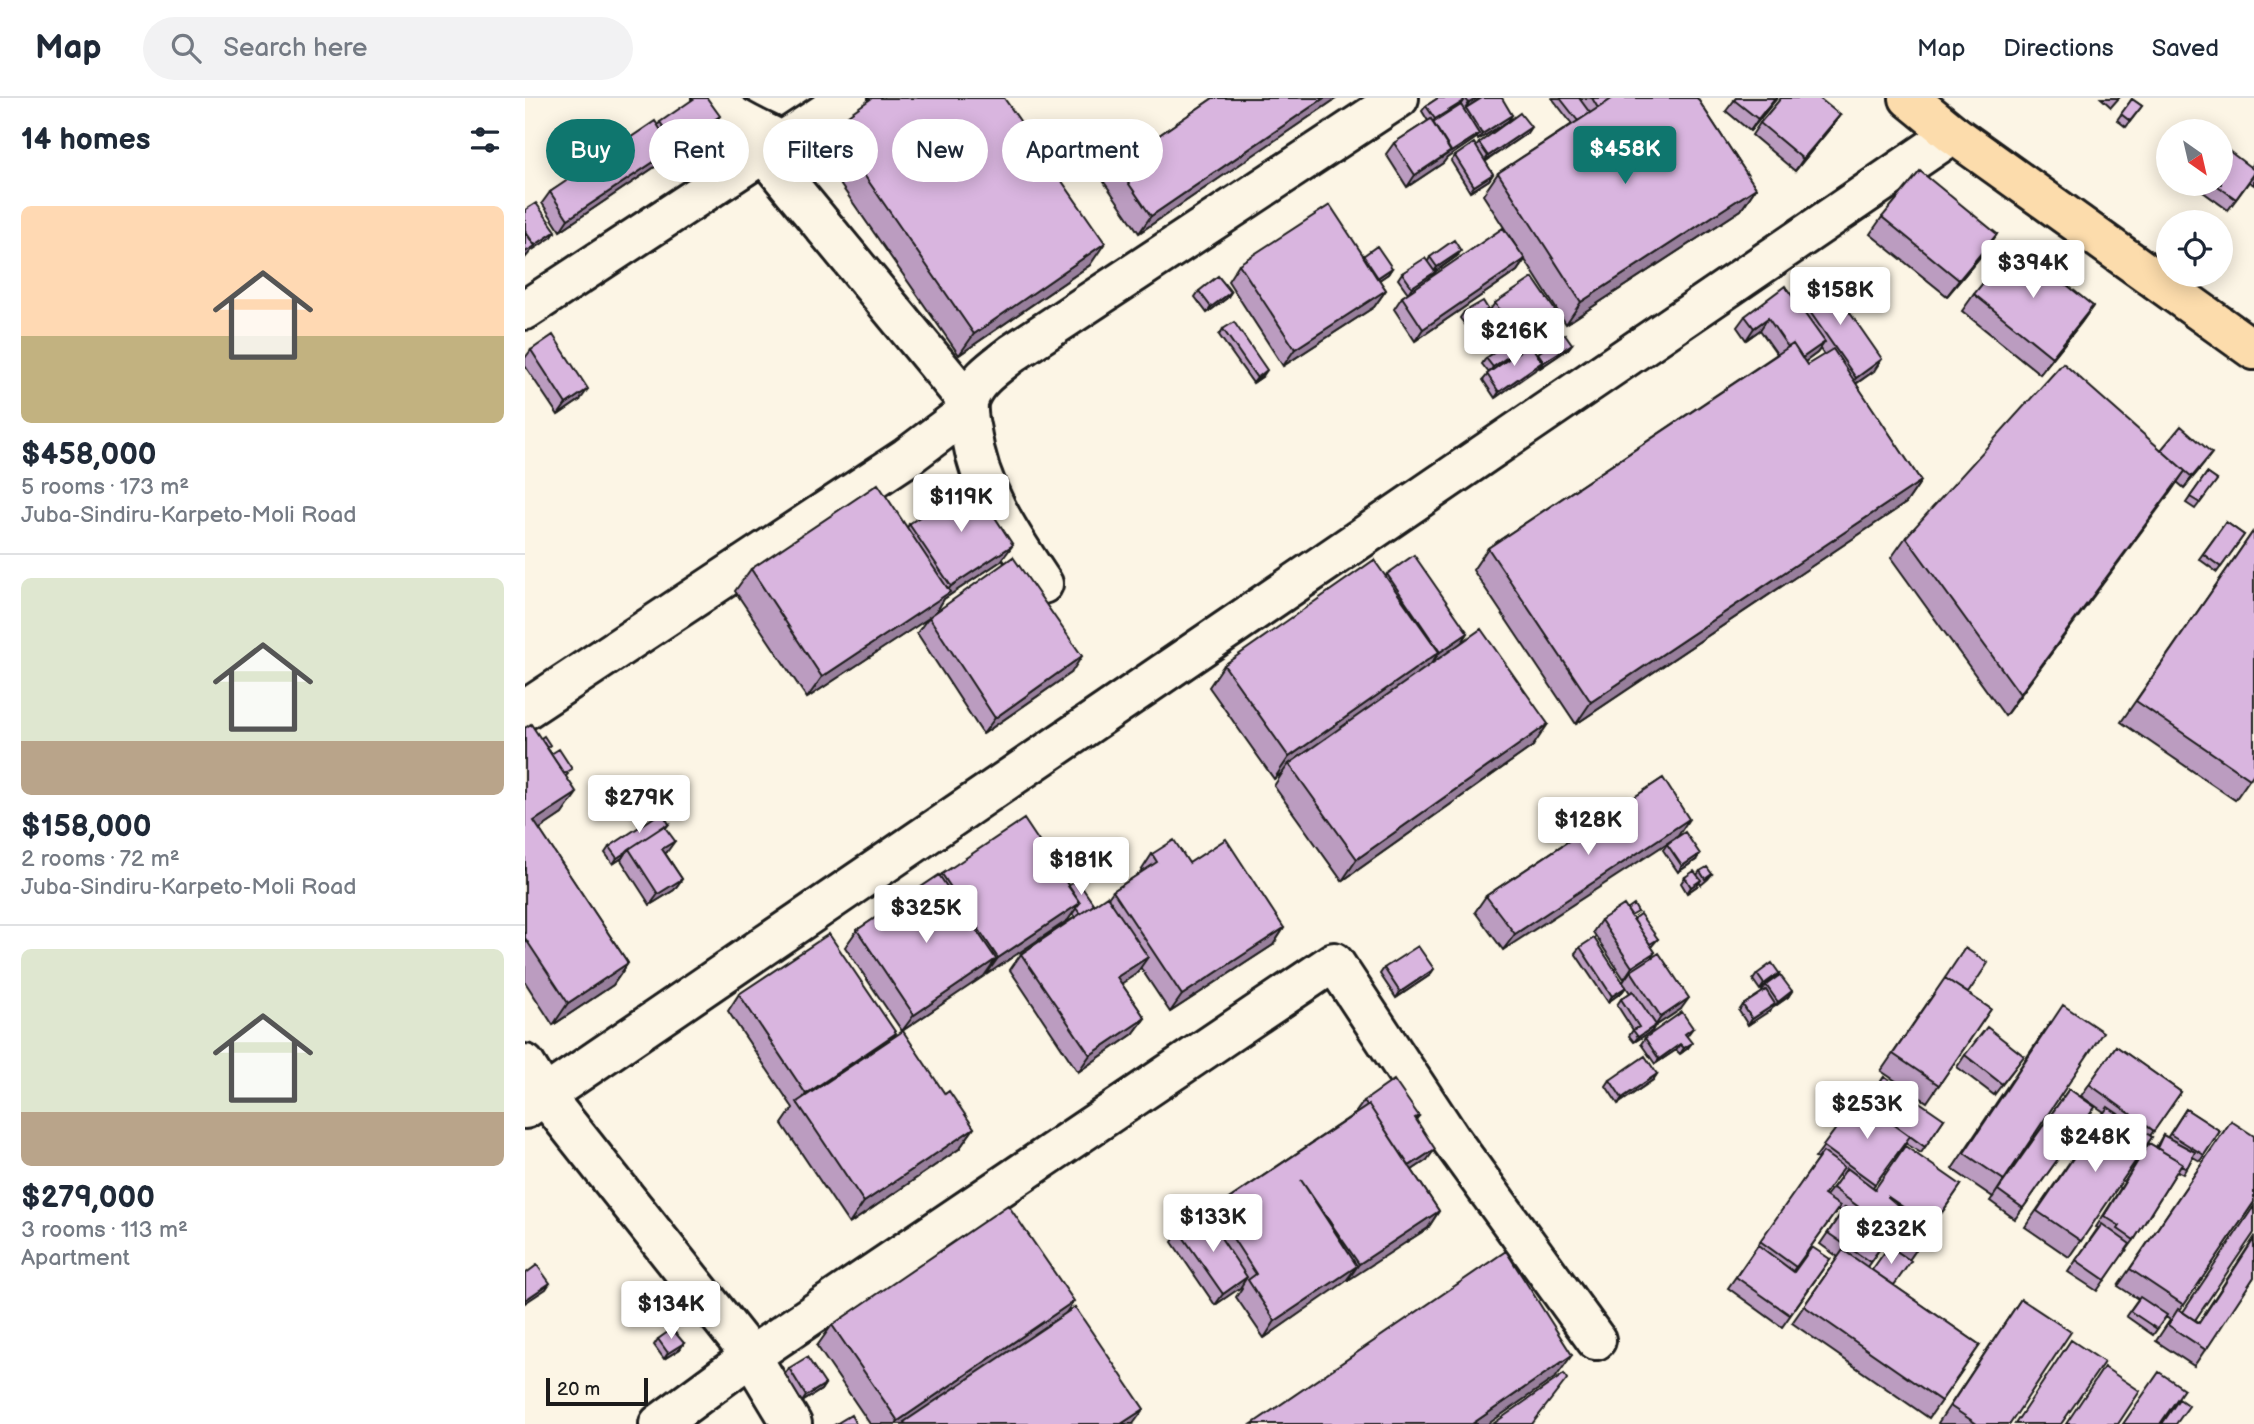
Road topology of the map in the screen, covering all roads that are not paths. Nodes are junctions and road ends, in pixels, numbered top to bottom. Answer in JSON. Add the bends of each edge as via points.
{"nodes":[{"id":1,"x":712,"y":98,"type":"edge"},
{"id":2,"x":848,"y":98,"type":"edge"},
{"id":3,"x":1399,"y":98,"type":"edge"},
{"id":4,"x":1909,"y":98,"type":"edge"},
{"id":5,"x":816,"y":119,"type":"edge"},
{"id":6,"x":1953,"y":134,"type":"junction"},
{"id":7,"x":763,"y":139,"type":"edge"},
{"id":8,"x":763,"y":154,"type":"edge"},
{"id":9,"x":799,"y":182,"type":"edge"},
{"id":10,"x":525,"y":310,"type":"edge"},
{"id":11,"x":2254,"y":350,"type":"edge"},
{"id":12,"x":968,"y":407,"type":"junction"},
{"id":13,"x":1043,"y":584,"type":"dead end"},
{"id":14,"x":525,"y":710,"type":"edge"},
{"id":15,"x":525,"y":1064,"type":"edge"},
{"id":16,"x":535,"y":1102,"type":"edge"},
{"id":17,"x":1596,"y":1340,"type":"dead end"},
{"id":18,"x":751,"y":1356,"type":"junction"},
{"id":19,"x":659,"y":1424,"type":"edge"},
{"id":20,"x":792,"y":1424,"type":"edge"}],
"edges":[{"from":1,"to":7,"type":"street"},
{"from":2,"to":5,"type":"street"},
{"from":3,"to":12,"type":"street","via":[[1013,353],[977,384]]},
{"from":4,"to":6,"type":"main road"},
{"from":6,"to":11,"type":"main road"},
{"from":6,"to":16,"type":"street"},
{"from":8,"to":10,"type":"street"},
{"from":9,"to":12,"type":"street"},
{"from":12,"to":13,"type":"street","via":[[973,447],[995,510]]},
{"from":12,"to":14,"type":"street","via":[[907,457]]},
{"from":15,"to":16,"type":"street"},
{"from":16,"to":18,"type":"street"},
{"from":17,"to":18,"type":"street","via":[[1453,1141],[1334,962]]},
{"from":18,"to":19,"type":"street"},
{"from":18,"to":20,"type":"street"}]}
